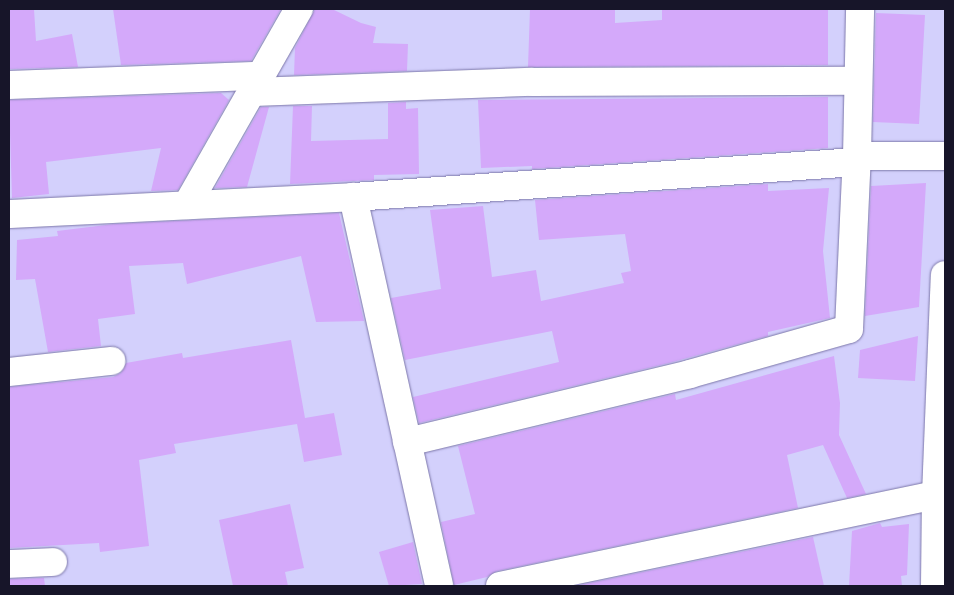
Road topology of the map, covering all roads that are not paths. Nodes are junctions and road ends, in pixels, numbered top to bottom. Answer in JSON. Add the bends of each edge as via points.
{"nodes":[{"id":1,"x":299,"y":9,"type":"edge"},
{"id":2,"x":860,"y":9,"type":"edge"},
{"id":3,"x":858,"y":81,"type":"junction"},
{"id":4,"x":9,"y":84,"type":"edge"},
{"id":5,"x":256,"y":84,"type":"junction"},
{"id":6,"x":945,"y":156,"type":"edge"},
{"id":7,"x":856,"y":159,"type":"junction"},
{"id":8,"x":353,"y":197,"type":"junction"},
{"id":9,"x":187,"y":205,"type":"junction"},
{"id":10,"x":9,"y":214,"type":"edge"},
{"id":11,"x":945,"y":276,"type":"edge"},
{"id":12,"x":111,"y":361,"type":"dead end"},
{"id":13,"x":9,"y":372,"type":"edge"},
{"id":14,"x":407,"y":442,"type":"junction"},
{"id":15,"x":936,"y":495,"type":"junction"},
{"id":16,"x":53,"y":562,"type":"dead end"},
{"id":17,"x":9,"y":564,"type":"edge"},
{"id":18,"x":439,"y":586,"type":"edge"},
{"id":19,"x":500,"y":586,"type":"edge"},
{"id":20,"x":936,"y":586,"type":"edge"}],
"edges":[{"from":1,"to":5,"type":"street"},
{"from":2,"to":3,"type":"street"},
{"from":3,"to":5,"type":"street"},
{"from":3,"to":7,"type":"street"},
{"from":4,"to":5,"type":"street"},
{"from":5,"to":9,"type":"street"},
{"from":6,"to":7,"type":"street"},
{"from":7,"to":8,"type":"street"},
{"from":7,"to":14,"type":"street","via":[[848,329],[690,374]]},
{"from":8,"to":9,"type":"street"},
{"from":8,"to":14,"type":"street"},
{"from":9,"to":10,"type":"street"},
{"from":11,"to":15,"type":"street"},
{"from":12,"to":13,"type":"street"},
{"from":14,"to":18,"type":"street"},
{"from":15,"to":19,"type":"street"},
{"from":15,"to":20,"type":"street"},
{"from":16,"to":17,"type":"street"}]}
